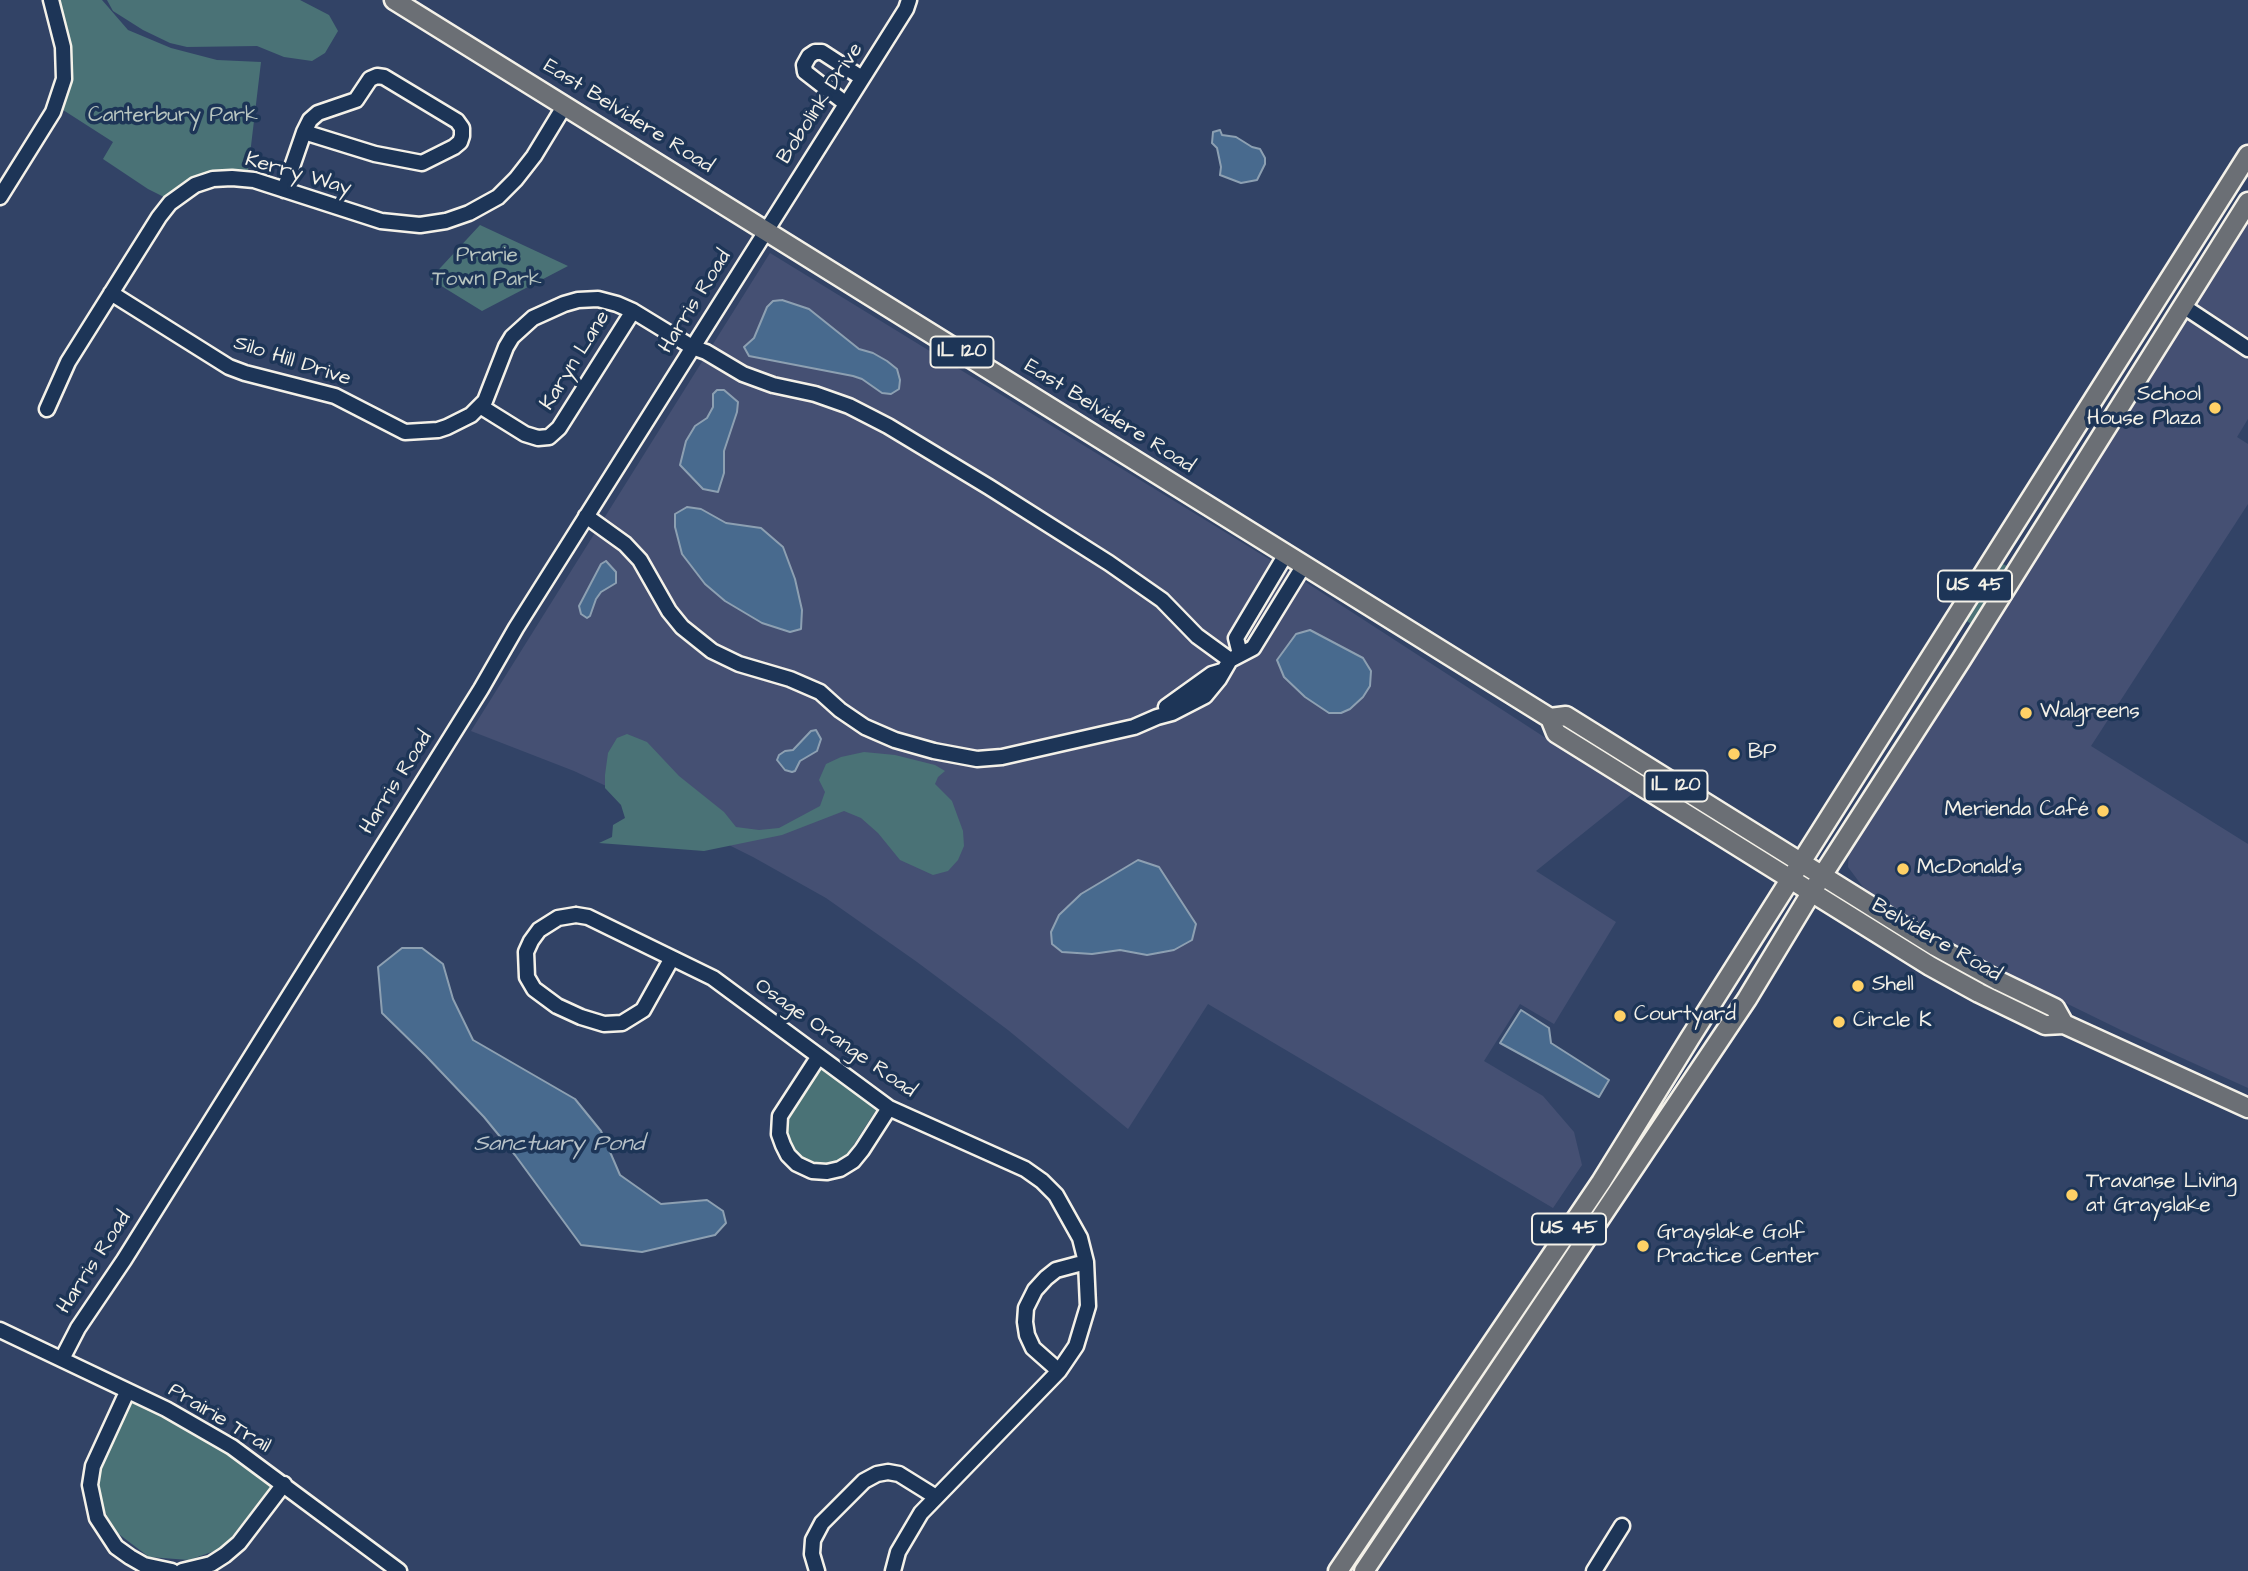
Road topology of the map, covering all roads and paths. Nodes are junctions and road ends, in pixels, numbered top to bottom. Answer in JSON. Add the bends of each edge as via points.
{"nodes":[{"id":1,"x":51,"y":0,"type":"edge"},
{"id":2,"x":394,"y":0,"type":"edge"},
{"id":3,"x":909,"y":0,"type":"edge"},
{"id":4,"x":862,"y":78,"type":"junction"},
{"id":5,"x":845,"y":103,"type":"junction"},
{"id":6,"x":565,"y":105,"type":"junction"},
{"id":7,"x":304,"y":132,"type":"junction"},
{"id":8,"x":2248,"y":155,"type":"edge"},
{"id":9,"x":284,"y":190,"type":"junction"},
{"id":10,"x":0,"y":197,"type":"edge"},
{"id":11,"x":2248,"y":202,"type":"edge"},
{"id":12,"x":766,"y":229,"type":"junction"},
{"id":13,"x":111,"y":293,"type":"junction"},
{"id":14,"x":2183,"y":306,"type":"junction"},
{"id":15,"x":633,"y":311,"type":"junction"},
{"id":16,"x":692,"y":347,"type":"junction"},
{"id":17,"x":2248,"y":349,"type":"edge"},
{"id":18,"x":480,"y":406,"type":"junction"},
{"id":19,"x":47,"y":408,"type":"dead end"},
{"id":20,"x":586,"y":516,"type":"junction"},
{"id":21,"x":1286,"y":554,"type":"junction"},
{"id":22,"x":1304,"y":565,"type":"junction"},
{"id":23,"x":1231,"y":662,"type":"junction"},
{"id":24,"x":1550,"y":718,"type":"junction"},
{"id":25,"x":1800,"y":863,"type":"junction"},
{"id":26,"x":1822,"y":877,"type":"junction"},
{"id":27,"x":1790,"y":880,"type":"junction"},
{"id":28,"x":1811,"y":893,"type":"junction"},
{"id":29,"x":673,"y":958,"type":"junction"},
{"id":30,"x":2064,"y":1024,"type":"junction"},
{"id":31,"x":819,"y":1056,"type":"junction"},
{"id":32,"x":889,"y":1108,"type":"junction"},
{"id":33,"x":2248,"y":1108,"type":"edge"},
{"id":34,"x":1086,"y":1262,"type":"junction"},
{"id":35,"x":0,"y":1331,"type":"edge"},
{"id":36,"x":62,"y":1359,"type":"junction"},
{"id":37,"x":1059,"y":1371,"type":"junction"},
{"id":38,"x":127,"y":1392,"type":"junction"},
{"id":39,"x":284,"y":1484,"type":"junction"},
{"id":40,"x":936,"y":1497,"type":"junction"},
{"id":41,"x":1622,"y":1526,"type":"dead end"},
{"id":42,"x":172,"y":1571,"type":"edge"},
{"id":43,"x":182,"y":1571,"type":"edge"},
{"id":44,"x":399,"y":1571,"type":"edge"},
{"id":45,"x":817,"y":1571,"type":"edge"},
{"id":46,"x":893,"y":1571,"type":"edge"},
{"id":47,"x":1338,"y":1571,"type":"edge"},
{"id":48,"x":1364,"y":1571,"type":"edge"},
{"id":49,"x":1594,"y":1571,"type":"edge"}],
"edges":[{"from":1,"to":10,"type":"street","via":[[63,47],[64,79],[53,112]]},
{"from":2,"to":6,"type":"main road","name":"East Belvidere Road","number":"IL 120"},
{"from":3,"to":4,"type":"street","name":"Bobolink Drive"},
{"from":4,"to":5,"type":"street","name":"Bobolink Drive"},
{"from":4,"to":5,"type":"street","via":[[822,52],[809,56],[805,72]]},
{"from":5,"to":12,"type":"street","name":"Bobolink Drive"},
{"from":6,"to":9,"type":"street","name":"Kerry Way","via":[[534,156],[498,197],[446,221],[420,225],[381,221]]},
{"from":6,"to":12,"type":"main road","name":"East Belvidere Road","number":"IL 120"},
{"from":7,"to":7,"type":"street","via":[[318,113],[356,100],[377,76],[457,121],[462,136],[454,147],[422,163]]},
{"from":7,"to":9,"type":"street"},
{"from":8,"to":25,"type":"main road","number":"US 45"},
{"from":9,"to":13,"type":"street","name":"Kerry Way","via":[[232,177],[195,185],[159,217]]},
{"from":11,"to":14,"type":"main road","number":"US 45"},
{"from":12,"to":16,"type":"street","name":"Harris Road"},
{"from":12,"to":21,"type":"main road","name":"East Belvidere Road","number":"IL 120"},
{"from":13,"to":18,"type":"street","name":"Silo Hill Drive","via":[[229,367],[335,396],[405,432],[447,427]]},
{"from":13,"to":19,"type":"street","name":"Kerry Way","via":[[68,362]]},
{"from":14,"to":17,"type":"street"},
{"from":14,"to":26,"type":"main road","number":"US 45"},
{"from":15,"to":16,"type":"street"},
{"from":15,"to":18,"type":"street","via":[[598,299],[578,300],[533,318],[506,347]]},
{"from":15,"to":18,"type":"street","name":"Karyn Lane","via":[[549,437],[524,434]]},
{"from":16,"to":20,"type":"street","name":"Harris Road"},
{"from":16,"to":23,"type":"street","via":[[743,374],[849,406],[888,426],[1109,563],[1162,600]]},
{"from":20,"to":23,"type":"street","via":[[640,560],[669,611],[703,645],[740,664],[820,692],[865,727],[942,753],[1002,757],[1134,727],[1157,716]]},
{"from":20,"to":36,"type":"street","name":"Harris Road"},
{"from":21,"to":22,"type":"main road","name":"East Belvidere Road","number":"IL 120"},
{"from":21,"to":23,"type":"street","via":[[1236,638]]},
{"from":22,"to":23,"type":"street","via":[[1253,648]]},
{"from":22,"to":24,"type":"main road","name":"East Belvidere Road","number":"IL 120"},
{"from":24,"to":25,"type":"main road","name":"East Belvidere Road","number":"IL 120","via":[[1566,716]]},
{"from":24,"to":27,"type":"main road","name":"East Belvidere Road","via":[[1556,733]]},
{"from":25,"to":26,"type":"main road","name":"Belvidere Road","number":"IL 120"},
{"from":25,"to":27,"type":"main road","number":"US 45"},
{"from":26,"to":28,"type":"main road","number":"US 45"},
{"from":26,"to":30,"type":"main road","name":"Belvidere Road","number":"IL 120","via":[[1954,957],[2055,1008]]},
{"from":27,"to":28,"type":"main road","name":"Belvidere Road","number":"IL 120"},
{"from":27,"to":47,"type":"main road","number":"US 45","via":[[1601,1182]]},
{"from":28,"to":30,"type":"main road","name":"Belvidere Road","number":"IL 120","via":[[1979,993],[2045,1026]]},
{"from":28,"to":48,"type":"main road","number":"US 45","via":[[1747,999]]},
{"from":29,"to":29,"type":"street","name":"Osage Orange Road","via":[[576,915],[558,918],[539,930],[526,952],[527,977],[534,989],[557,1006],[604,1024],[622,1023],[643,1010]]},
{"from":29,"to":31,"type":"street","name":"Osage Orange Road","via":[[713,978]]},
{"from":30,"to":33,"type":"main road","name":"Belvidere Road","number":"IL 120"},
{"from":31,"to":32,"type":"street","name":"Osage Orange Road"},
{"from":31,"to":32,"type":"street","via":[[780,1116],[779,1134],[788,1156],[797,1164],[812,1171],[840,1169],[862,1150]]},
{"from":32,"to":34,"type":"street","name":"Osage Orange Road","via":[[1025,1169],[1042,1181],[1071,1218]]},
{"from":34,"to":37,"type":"street","name":"Osage Orange Road","via":[[1088,1306],[1076,1346]]},
{"from":34,"to":37,"type":"street","via":[[1056,1270],[1035,1290],[1026,1308],[1027,1335],[1033,1348]]},
{"from":35,"to":36,"type":"street","name":"Prairie Trail"},
{"from":36,"to":38,"type":"street","name":"Prairie Trail"},
{"from":37,"to":40,"type":"street","name":"Osage Orange Road"},
{"from":38,"to":39,"type":"street","name":"Prairie Trail","via":[[197,1426]]},
{"from":38,"to":42,"type":"street","via":[[93,1466],[92,1500],[97,1518],[116,1547],[144,1565]]},
{"from":39,"to":43,"type":"street","via":[[225,1555],[211,1564]]},
{"from":39,"to":44,"type":"street","name":"Prairie Trail"},
{"from":40,"to":45,"type":"street","via":[[899,1474],[877,1474],[864,1481],[822,1523],[813,1540],[811,1554]]},
{"from":40,"to":46,"type":"street","name":"Osage Orange Road","via":[[907,1535]]},
{"from":41,"to":49,"type":"street"}]}
